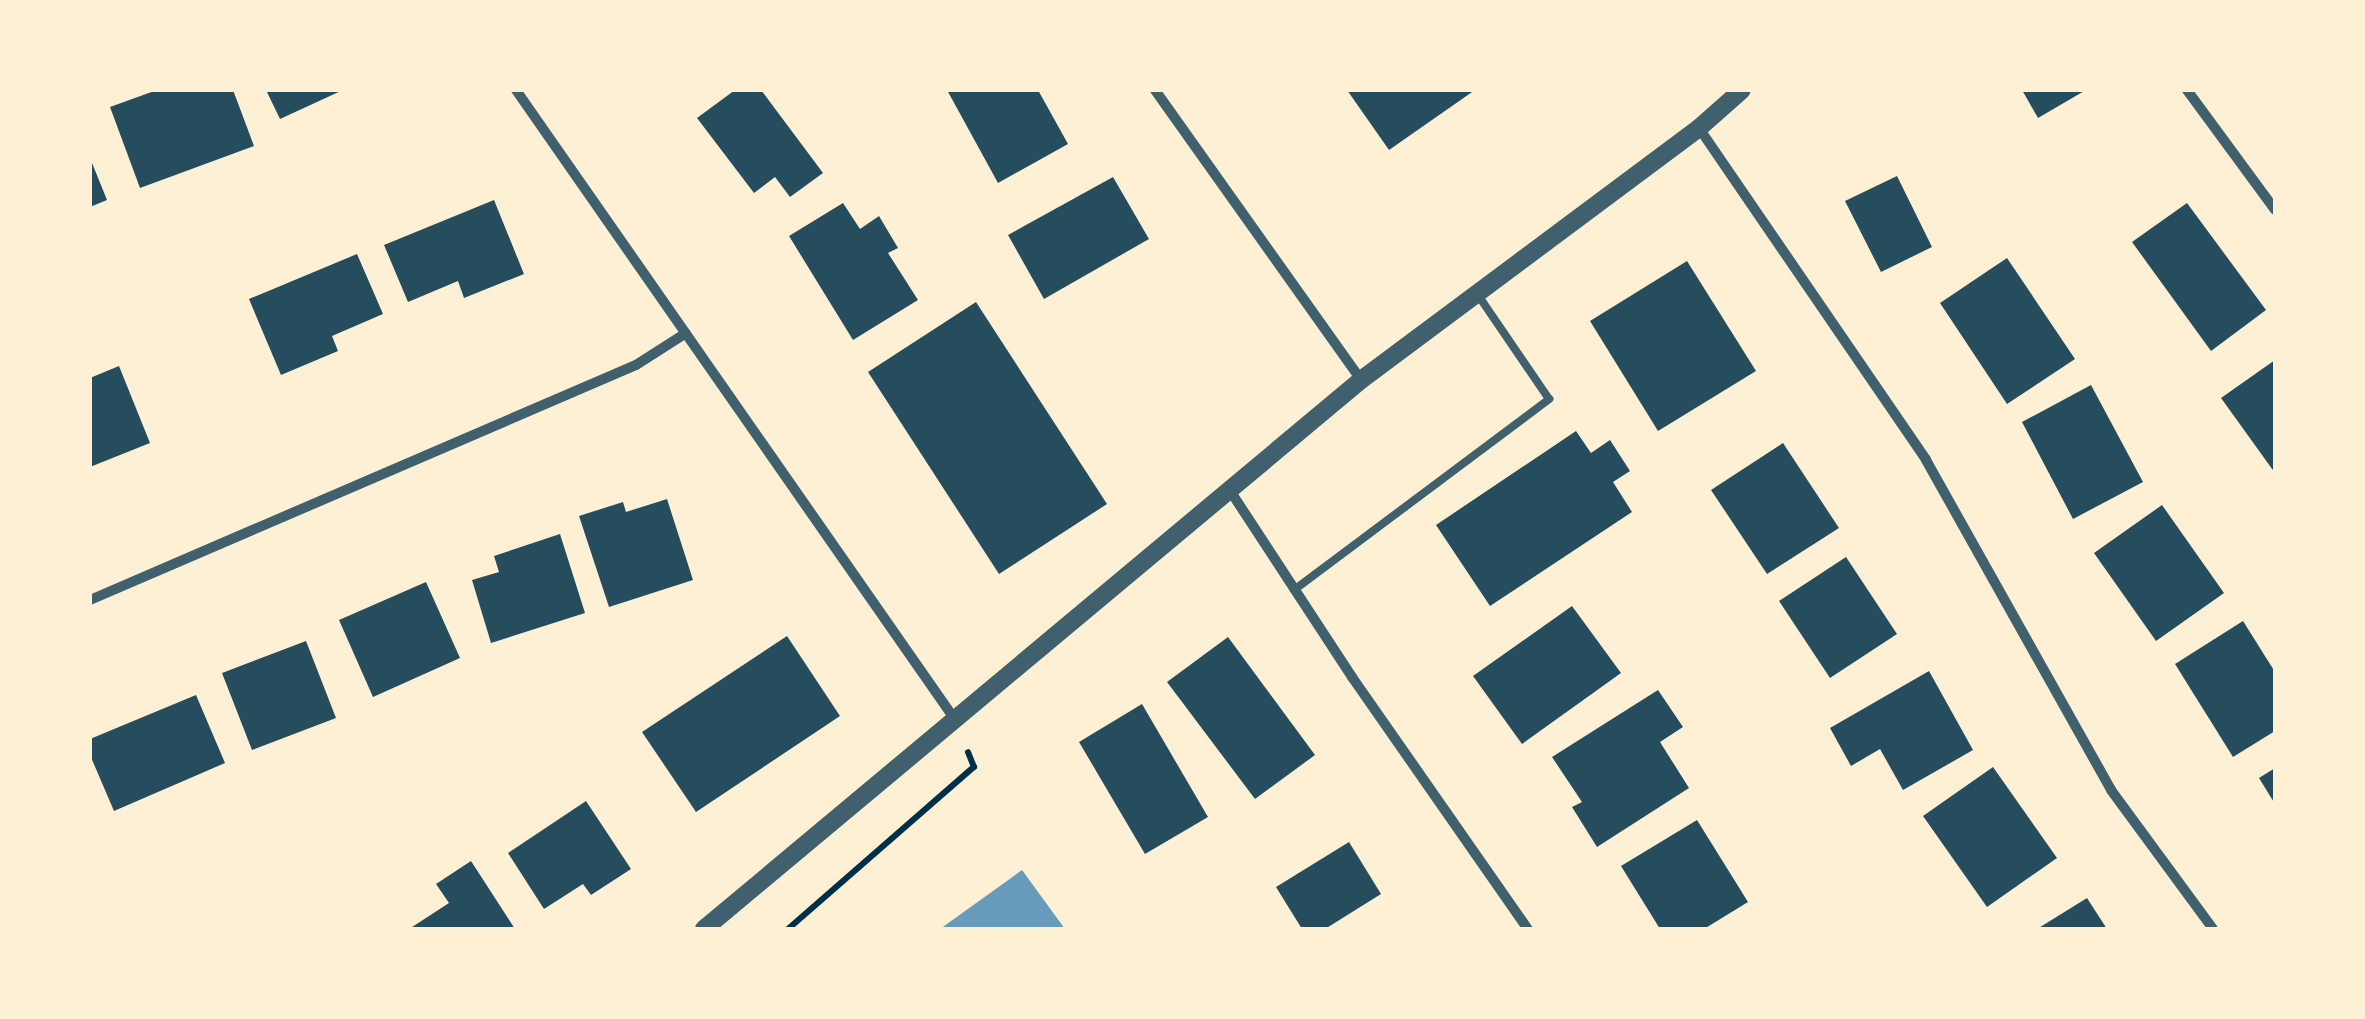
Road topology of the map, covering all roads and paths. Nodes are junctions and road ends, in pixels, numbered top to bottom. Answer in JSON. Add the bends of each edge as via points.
{"nodes":[{"id":1,"x":516,"y":90,"type":"edge"},
{"id":2,"x":1155,"y":90,"type":"edge"},
{"id":3,"x":1742,"y":90,"type":"edge"},
{"id":4,"x":2187,"y":90,"type":"edge"},
{"id":5,"x":1698,"y":128,"type":"junction"},
{"id":6,"x":2275,"y":210,"type":"edge"},
{"id":7,"x":1478,"y":294,"type":"junction"},
{"id":8,"x":686,"y":332,"type":"junction"},
{"id":9,"x":1361,"y":380,"type":"junction"},
{"id":10,"x":1229,"y":490,"type":"junction"},
{"id":11,"x":1294,"y":590,"type":"junction"},
{"id":12,"x":90,"y":600,"type":"edge"},
{"id":13,"x":954,"y":718,"type":"junction"},
{"id":14,"x":704,"y":929,"type":"edge"},
{"id":15,"x":788,"y":929,"type":"edge"},
{"id":16,"x":1528,"y":929,"type":"edge"},
{"id":17,"x":2213,"y":929,"type":"edge"}],
"edges":[{"from":1,"to":8,"type":"street"},
{"from":2,"to":9,"type":"street"},
{"from":3,"to":5,"type":"street"},
{"from":4,"to":6,"type":"street"},
{"from":5,"to":7,"type":"street"},
{"from":5,"to":17,"type":"street","via":[[1926,460],[2111,790]]},
{"from":7,"to":9,"type":"street"},
{"from":7,"to":11,"type":"lane","via":[[1549,399]]},
{"from":8,"to":12,"type":"street","via":[[636,364]]},
{"from":8,"to":13,"type":"street"},
{"from":9,"to":10,"type":"street"},
{"from":10,"to":11,"type":"street"},
{"from":10,"to":13,"type":"street"},
{"from":11,"to":16,"type":"street"},
{"from":13,"to":14,"type":"street"},
{"from":13,"to":15,"type":"path","via":[[974,767]]}]}
